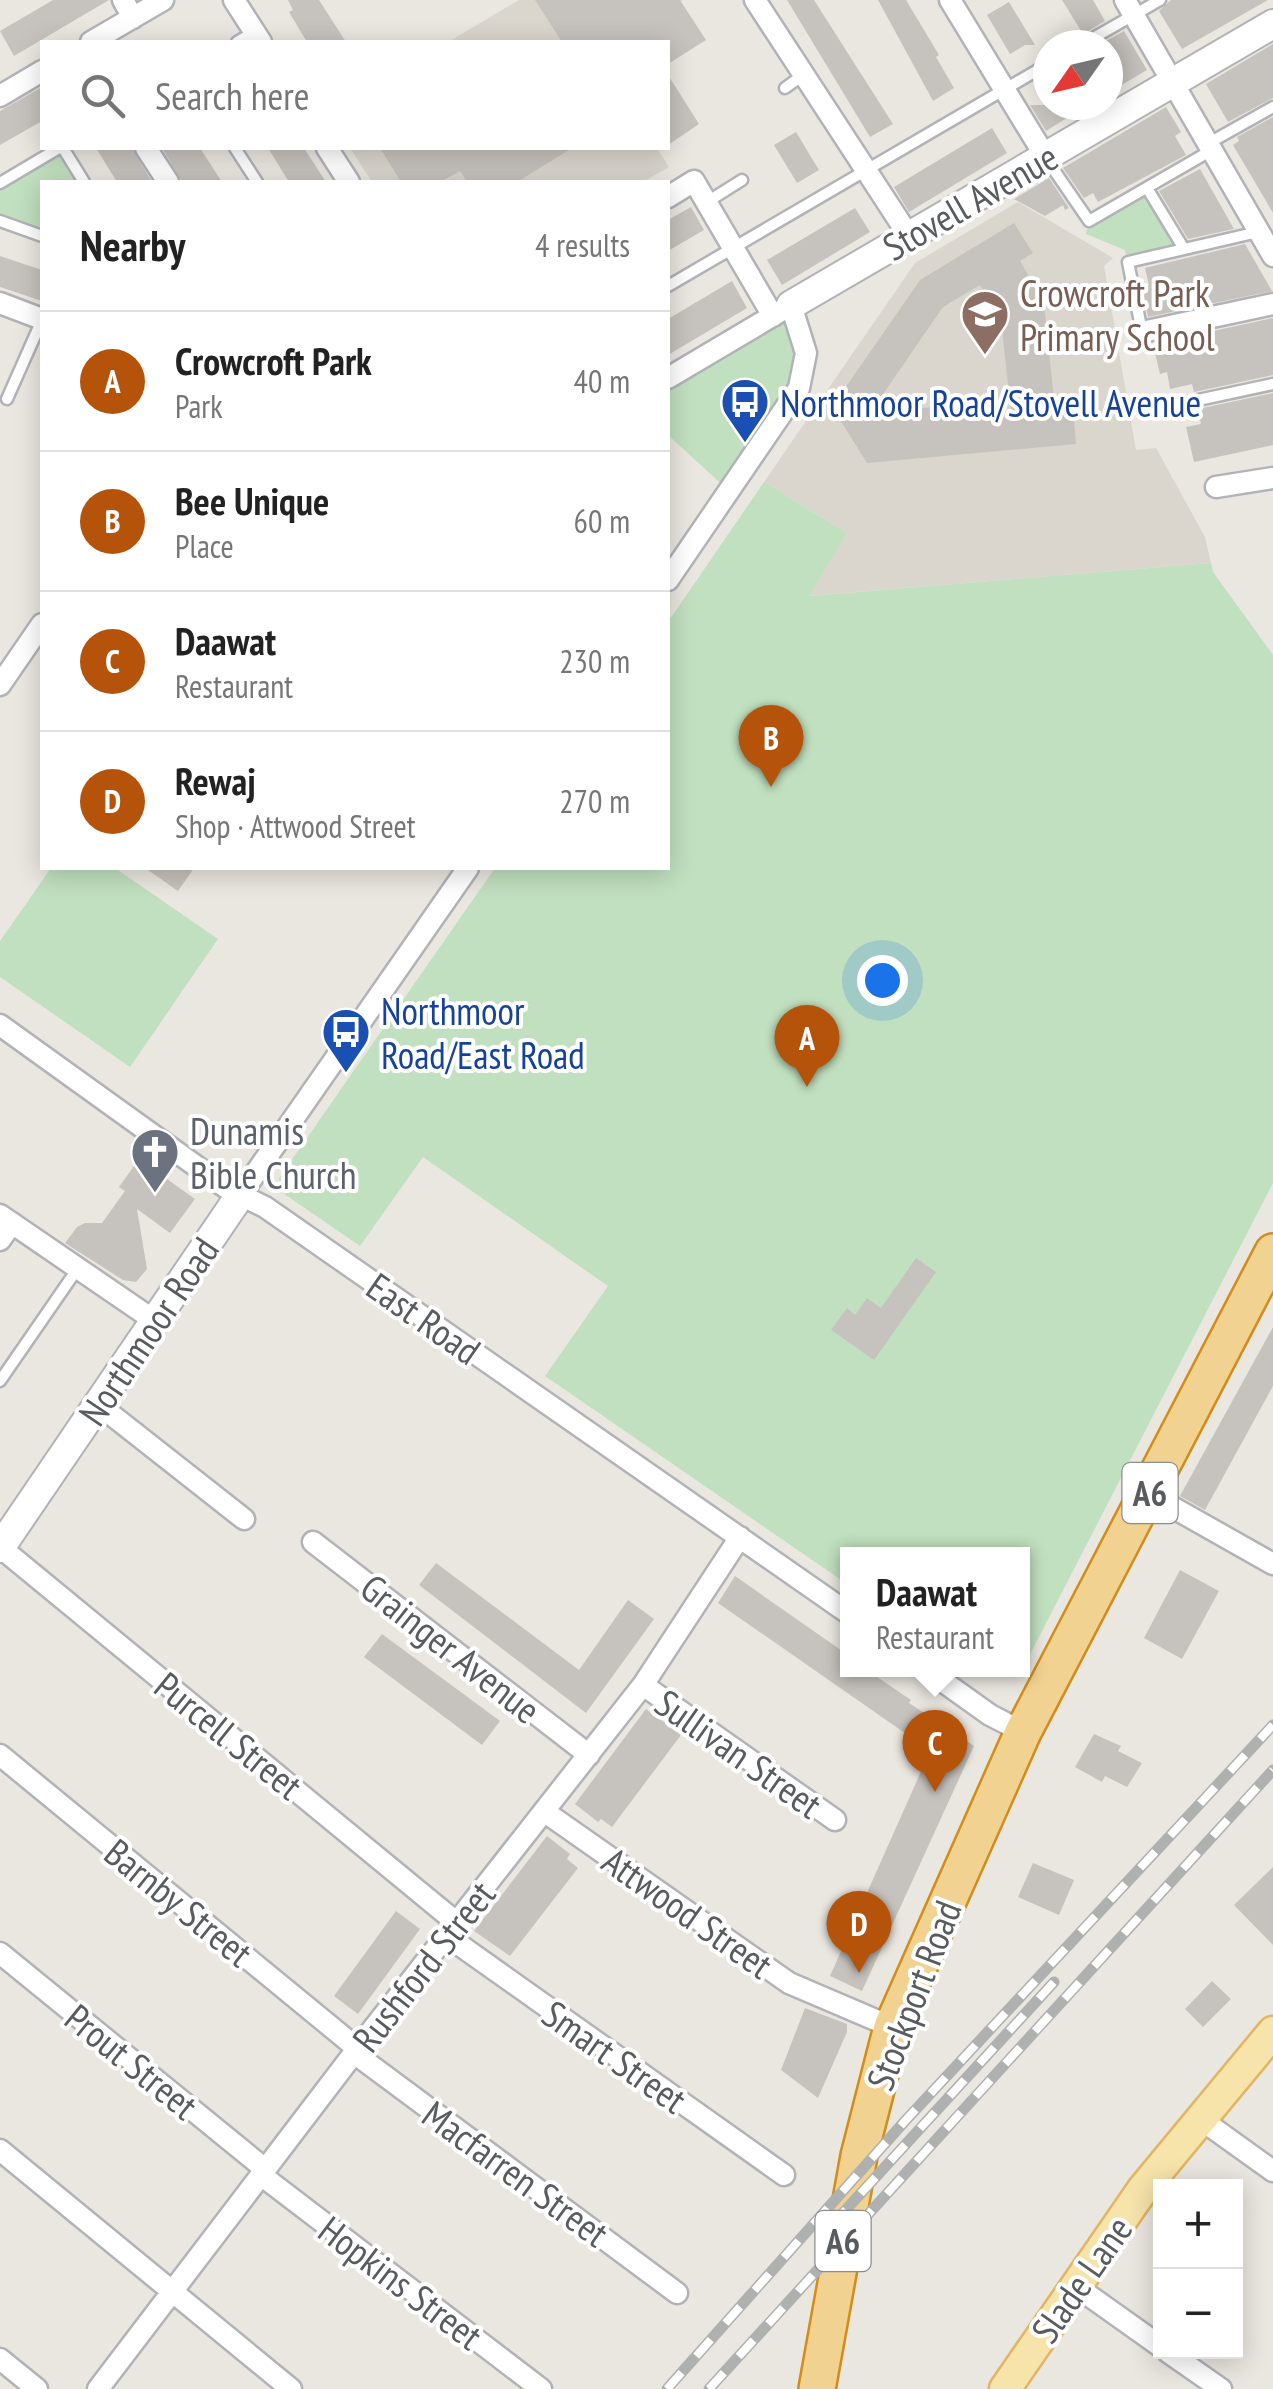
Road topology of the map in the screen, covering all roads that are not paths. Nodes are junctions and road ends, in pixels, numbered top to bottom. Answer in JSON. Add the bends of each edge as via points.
{"nodes":[{"id":1,"x":164,"y":0,"type":"edge"},
{"id":2,"x":234,"y":0,"type":"edge"},
{"id":3,"x":755,"y":0,"type":"edge"},
{"id":4,"x":950,"y":0,"type":"edge"},
{"id":5,"x":1160,"y":0,"type":"edge"},
{"id":6,"x":1129,"y":8,"type":"edge"},
{"id":7,"x":128,"y":9,"type":"edge"},
{"id":8,"x":1273,"y":24,"type":"edge"},
{"id":9,"x":1100,"y":30,"type":"edge"},
{"id":10,"x":250,"y":39,"type":"edge"},
{"id":11,"x":93,"y":40,"type":"edge"},
{"id":12,"x":40,"y":72,"type":"edge"},
{"id":13,"x":1033,"y":73,"type":"edge"},
{"id":14,"x":804,"y":75,"type":"junction"},
{"id":15,"x":1172,"y":82,"type":"junction"},
{"id":16,"x":3,"y":87,"type":"edge"},
{"id":17,"x":785,"y":88,"type":"dead end"},
{"id":18,"x":1006,"y":89,"type":"junction"},
{"id":19,"x":1273,"y":108,"type":"edge"},
{"id":20,"x":1210,"y":147,"type":"junction"},
{"id":21,"x":58,"y":150,"type":"edge"},
{"id":22,"x":62,"y":150,"type":"edge"},
{"id":23,"x":147,"y":150,"type":"edge"},
{"id":24,"x":236,"y":150,"type":"edge"},
{"id":25,"x":328,"y":150,"type":"edge"},
{"id":26,"x":1045,"y":156,"type":"junction"},
{"id":27,"x":866,"y":171,"type":"junction"},
{"id":28,"x":83,"y":180,"type":"edge"},
{"id":29,"x":167,"y":180,"type":"edge"},
{"id":30,"x":255,"y":180,"type":"edge"},
{"id":31,"x":348,"y":180,"type":"edge"},
{"id":32,"x":742,"y":180,"type":"dead end"},
{"id":33,"x":0,"y":183,"type":"edge"},
{"id":34,"x":1147,"y":188,"type":"junction"},
{"id":35,"x":670,"y":196,"type":"edge"},
{"id":36,"x":706,"y":203,"type":"junction"},
{"id":37,"x":0,"y":221,"type":"edge"},
{"id":38,"x":1259,"y":232,"type":"junction"},
{"id":39,"x":40,"y":235,"type":"edge"},
{"id":40,"x":909,"y":236,"type":"junction"},
{"id":41,"x":733,"y":248,"type":"junction"},
{"id":42,"x":1184,"y":249,"type":"junction"},
{"id":43,"x":1273,"y":256,"type":"edge"},
{"id":44,"x":670,"y":285,"type":"edge"},
{"id":45,"x":0,"y":303,"type":"edge"},
{"id":46,"x":1273,"y":304,"type":"edge"},
{"id":47,"x":782,"y":310,"type":"junction"},
{"id":48,"x":40,"y":319,"type":"edge"},
{"id":49,"x":40,"y":324,"type":"edge"},
{"id":50,"x":1142,"y":332,"type":"joint"},
{"id":51,"x":670,"y":377,"type":"edge"},
{"id":52,"x":1273,"y":384,"type":"edge"},
{"id":53,"x":7,"y":398,"type":"dead end"},
{"id":54,"x":1170,"y":406,"type":"dead end"},
{"id":55,"x":1273,"y":478,"type":"edge"},
{"id":56,"x":1216,"y":487,"type":"dead end"},
{"id":57,"x":670,"y":577,"type":"edge"},
{"id":58,"x":40,"y":627,"type":"edge"},
{"id":59,"x":0,"y":685,"type":"edge"},
{"id":60,"x":467,"y":870,"type":"edge"},
{"id":61,"x":0,"y":1025,"type":"edge"},
{"id":62,"x":241,"y":1194,"type":"junction"},
{"id":63,"x":4,"y":1226,"type":"edge"},
{"id":64,"x":1273,"y":1252,"type":"edge"},
{"id":65,"x":78,"y":1268,"type":"junction"},
{"id":66,"x":154,"y":1320,"type":"junction"},
{"id":67,"x":0,"y":1381,"type":"edge"},
{"id":68,"x":99,"y":1404,"type":"junction"},
{"id":69,"x":1149,"y":1494,"type":"junction"},
{"id":70,"x":244,"y":1518,"type":"dead end"},
{"id":71,"x":740,"y":1537,"type":"junction"},
{"id":72,"x":313,"y":1542,"type":"dead end"},
{"id":73,"x":0,"y":1548,"type":"edge"},
{"id":74,"x":1273,"y":1564,"type":"edge"},
{"id":75,"x":840,"y":1607,"type":"edge"},
{"id":76,"x":936,"y":1677,"type":"edge"},
{"id":77,"x":643,"y":1686,"type":"junction"},
{"id":78,"x":1023,"y":1732,"type":"junction"},
{"id":79,"x":588,"y":1754,"type":"junction"},
{"id":80,"x":0,"y":1755,"type":"edge"},
{"id":81,"x":546,"y":1812,"type":"junction"},
{"id":82,"x":835,"y":1820,"type":"dead end"},
{"id":83,"x":452,"y":1930,"type":"junction"},
{"id":84,"x":0,"y":1953,"type":"edge"},
{"id":85,"x":892,"y":2026,"type":"junction"},
{"id":86,"x":1273,"y":2032,"type":"edge"},
{"id":87,"x":356,"y":2051,"type":"junction"},
{"id":88,"x":1199,"y":2118,"type":"junction"},
{"id":89,"x":0,"y":2150,"type":"edge"},
{"id":90,"x":1273,"y":2171,"type":"edge"},
{"id":91,"x":263,"y":2172,"type":"junction"},
{"id":92,"x":784,"y":2176,"type":"dead end"},
{"id":93,"x":1077,"y":2287,"type":"junction"},
{"id":94,"x":172,"y":2291,"type":"junction"},
{"id":95,"x":678,"y":2293,"type":"dead end"},
{"id":96,"x":1153,"y":2341,"type":"edge"},
{"id":97,"x":0,"y":2358,"type":"edge"},
{"id":98,"x":1178,"y":2359,"type":"edge"},
{"id":99,"x":37,"y":2389,"type":"edge"},
{"id":100,"x":98,"y":2389,"type":"edge"},
{"id":101,"x":291,"y":2389,"type":"edge"},
{"id":102,"x":541,"y":2389,"type":"edge"},
{"id":103,"x":817,"y":2389,"type":"edge"},
{"id":104,"x":1005,"y":2389,"type":"edge"},
{"id":105,"x":1220,"y":2389,"type":"edge"}],
"edges":[{"from":1,"to":7,"type":"street"},
{"from":2,"to":10,"type":"street"},
{"from":3,"to":14,"type":"street"},
{"from":4,"to":18,"type":"street"},
{"from":5,"to":6,"type":"lane"},
{"from":6,"to":9,"type":"lane"},
{"from":6,"to":15,"type":"street"},
{"from":7,"to":11,"type":"street"},
{"from":8,"to":15,"type":"street","name":"Stovell Avenue"},
{"from":12,"to":16,"type":"street"},
{"from":13,"to":18,"type":"lane"},
{"from":14,"to":17,"type":"lane"},
{"from":14,"to":27,"type":"street"},
{"from":15,"to":20,"type":"street"},
{"from":15,"to":26,"type":"street","name":"Stovell Avenue"},
{"from":18,"to":26,"type":"street"},
{"from":18,"to":27,"type":"lane"},
{"from":19,"to":20,"type":"lane"},
{"from":20,"to":34,"type":"lane"},
{"from":20,"to":38,"type":"street"},
{"from":21,"to":33,"type":"lane"},
{"from":22,"to":28,"type":"lane"},
{"from":23,"to":29,"type":"street"},
{"from":24,"to":30,"type":"lane"},
{"from":25,"to":31,"type":"street"},
{"from":26,"to":34,"type":"lane","via":[[1089,221]]},
{"from":26,"to":40,"type":"street","name":"Stovell Avenue"},
{"from":27,"to":40,"type":"street"},
{"from":27,"to":41,"type":"lane"},
{"from":32,"to":36,"type":"lane"},
{"from":34,"to":42,"type":"lane"},
{"from":35,"to":36,"type":"street","via":[[694,182]]},
{"from":36,"to":41,"type":"street"},
{"from":37,"to":39,"type":"lane"},
{"from":38,"to":42,"type":"lane"},
{"from":38,"to":43,"type":"street"},
{"from":40,"to":47,"type":"street","name":"Stovell Avenue"},
{"from":41,"to":44,"type":"lane"},
{"from":41,"to":47,"type":"street"},
{"from":42,"to":50,"type":"lane","via":[[1128,262]]},
{"from":45,"to":48,"type":"street"},
{"from":46,"to":50,"type":"street"},
{"from":47,"to":51,"type":"street","name":"Stovell Avenue"},
{"from":47,"to":57,"type":"street","via":[[806,354],[798,388]]},
{"from":49,"to":53,"type":"lane"},
{"from":52,"to":54,"type":"lane"},
{"from":55,"to":56,"type":"street"},
{"from":58,"to":59,"type":"street"},
{"from":60,"to":62,"type":"street","name":"Northmoor Road"},
{"from":61,"to":62,"type":"street","name":"East Road"},
{"from":62,"to":66,"type":"street","name":"Northmoor Road"},
{"from":62,"to":71,"type":"street","name":"East Road"},
{"from":63,"to":65,"type":"street"},
{"from":64,"to":69,"type":"highway","name":"Stockport Road","number":"A6"},
{"from":65,"to":66,"type":"street"},
{"from":65,"to":67,"type":"lane"},
{"from":66,"to":68,"type":"street","name":"Northmoor Road"},
{"from":68,"to":70,"type":"street"},
{"from":68,"to":73,"type":"street","name":"Northmoor Road"},
{"from":69,"to":74,"type":"street"},
{"from":69,"to":78,"type":"highway","name":"Stockport Road","number":"A6"},
{"from":71,"to":75,"type":"street","name":"East Road"},
{"from":71,"to":77,"type":"street","name":"Rushford Street"},
{"from":72,"to":79,"type":"street","name":"Grainger Avenue"},
{"from":73,"to":83,"type":"street","name":"Purcell Street"},
{"from":76,"to":78,"type":"street"},
{"from":77,"to":79,"type":"street","name":"Rushford Street"},
{"from":77,"to":82,"type":"street","name":"Sullivan Street"},
{"from":78,"to":85,"type":"highway","name":"Stockport Road","number":"A6"},
{"from":79,"to":81,"type":"street","name":"Rushford Street"},
{"from":80,"to":87,"type":"street","name":"Barnby Street"},
{"from":81,"to":83,"type":"street","name":"Rushford Street"},
{"from":81,"to":85,"type":"street","name":"Attwood Street","via":[[789,1983]]},
{"from":83,"to":87,"type":"street","name":"Rushford Street"},
{"from":83,"to":92,"type":"street","name":"Smart Street"},
{"from":84,"to":91,"type":"street","name":"Prout Street"},
{"from":85,"to":103,"type":"highway","name":"Stockport Road","number":"A6","via":[[858,2156]]},
{"from":86,"to":88,"type":"main road","name":"Slade Lane"},
{"from":87,"to":91,"type":"street","name":"Rushford Street"},
{"from":87,"to":95,"type":"street","name":"Macfarren Street"},
{"from":88,"to":90,"type":"street"},
{"from":88,"to":93,"type":"main road","name":"Slade Lane"},
{"from":89,"to":94,"type":"street"},
{"from":91,"to":94,"type":"street","name":"Rushford Street"},
{"from":91,"to":102,"type":"street","name":"Hopkins Street"},
{"from":93,"to":96,"type":"street"},
{"from":93,"to":104,"type":"main road","name":"Slade Lane"},
{"from":94,"to":100,"type":"street","name":"Rushford Street"},
{"from":94,"to":101,"type":"street"},
{"from":97,"to":99,"type":"street"},
{"from":98,"to":105,"type":"street"}]}
